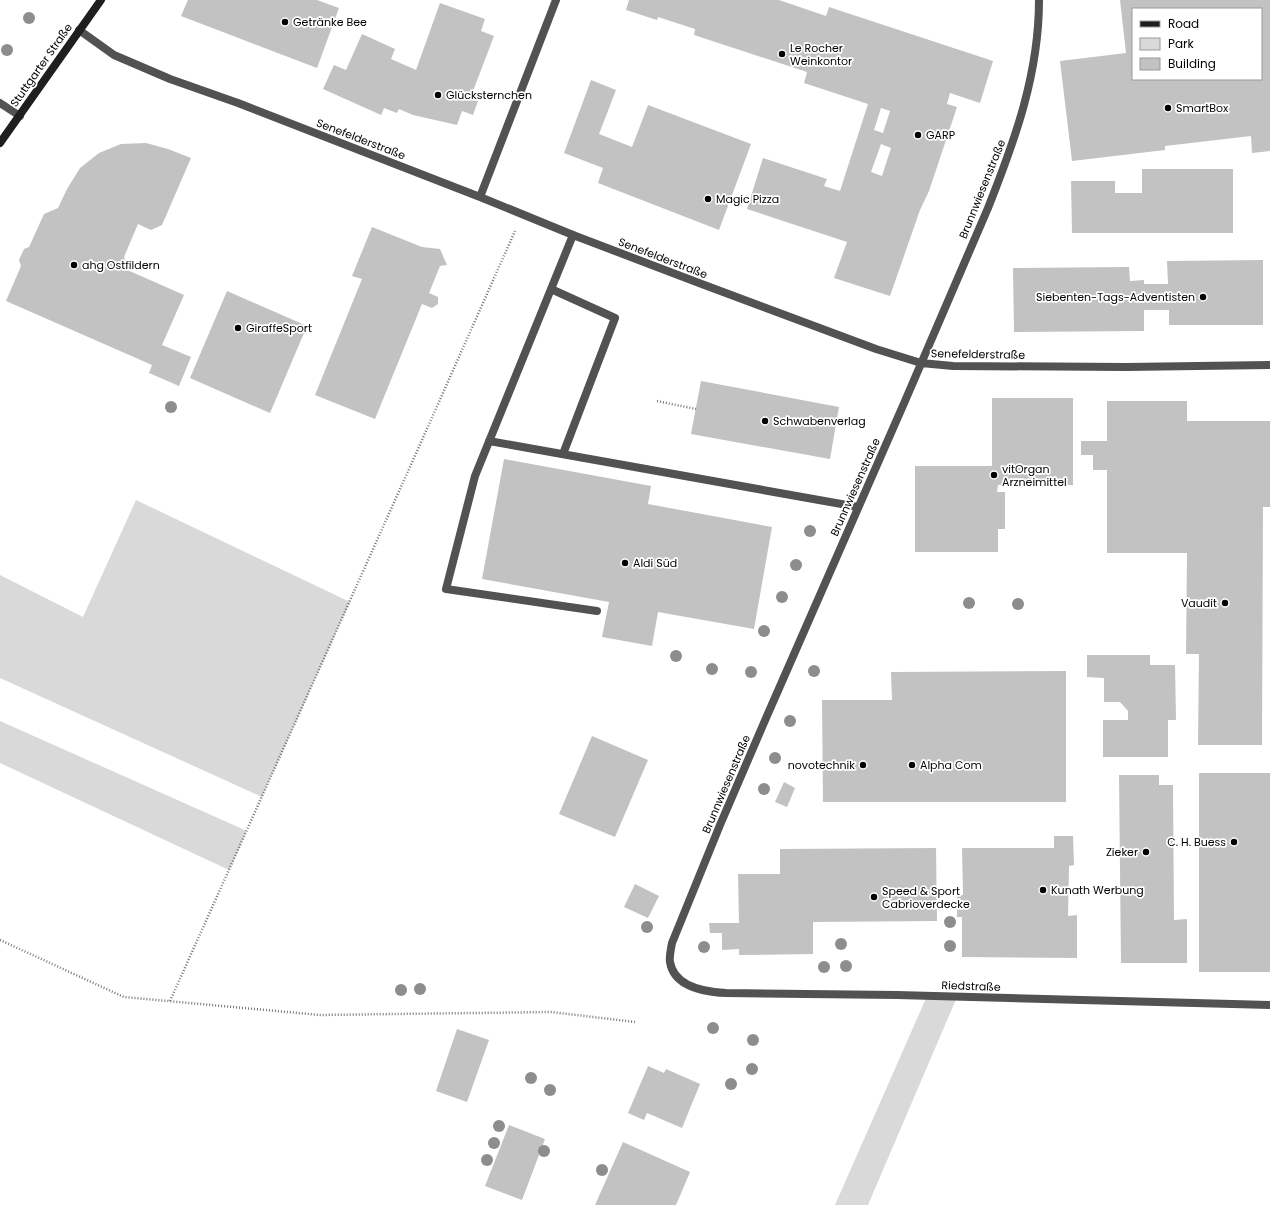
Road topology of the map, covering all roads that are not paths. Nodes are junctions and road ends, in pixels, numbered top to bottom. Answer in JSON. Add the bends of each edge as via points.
{"nodes":[{"id":1,"x":100,"y":0,"type":"edge"},
{"id":2,"x":556,"y":0,"type":"edge"},
{"id":3,"x":1039,"y":0,"type":"edge"},
{"id":4,"x":79,"y":30,"type":"junction"},
{"id":5,"x":0,"y":103,"type":"edge"},
{"id":6,"x":20,"y":116,"type":"junction"},
{"id":7,"x":0,"y":144,"type":"edge"},
{"id":8,"x":480,"y":197,"type":"junction"},
{"id":9,"x":573,"y":235,"type":"junction"},
{"id":10,"x":551,"y":290,"type":"junction"},
{"id":11,"x":921,"y":363,"type":"junction"},
{"id":12,"x":1270,"y":365,"type":"edge"},
{"id":13,"x":489,"y":441,"type":"junction"},
{"id":14,"x":563,"y":454,"type":"junction"},
{"id":15,"x":858,"y":507,"type":"junction"},
{"id":16,"x":597,"y":611,"type":"dead end"},
{"id":17,"x":676,"y":974,"type":"joint"},
{"id":18,"x":1270,"y":1005,"type":"edge"}],
"edges":[{"from":1,"to":4,"type":"main road","name":"Stuttgarter Straße"},
{"from":2,"to":8,"type":"street"},
{"from":3,"to":11,"type":"street","name":"Brunnwiesenstraße","via":[[1035,59],[1011,150]]},
{"from":4,"to":6,"type":"main road","name":"Stuttgarter Straße"},
{"from":4,"to":8,"type":"street","name":"Senefelderstraße","via":[[114,55],[170,79],[238,102]]},
{"from":5,"to":6,"type":"street"},
{"from":6,"to":7,"type":"main road","name":"Stuttgarter Straße"},
{"from":8,"to":9,"type":"street","name":"Senefelderstraße"},
{"from":9,"to":10,"type":"street"},
{"from":9,"to":11,"type":"street","name":"Senefelderstraße","via":[[876,349]]},
{"from":10,"to":13,"type":"street"},
{"from":10,"to":14,"type":"street","via":[[615,318]]},
{"from":11,"to":12,"type":"street","name":"Senefelderstraße","via":[[953,366],[1126,367]]},
{"from":11,"to":15,"type":"street","name":"Brunnwiesenstraße"},
{"from":13,"to":14,"type":"street"},
{"from":13,"to":16,"type":"street","via":[[475,476],[446,589]]},
{"from":14,"to":15,"type":"street"},
{"from":15,"to":17,"type":"street","name":"Brunnwiesenstraße","via":[[723,818],[672,943],[670,961],[671,968]]},
{"from":17,"to":18,"type":"street","name":"Riedstraße","via":[[690,986],[700,990],[726,993]]}]}
